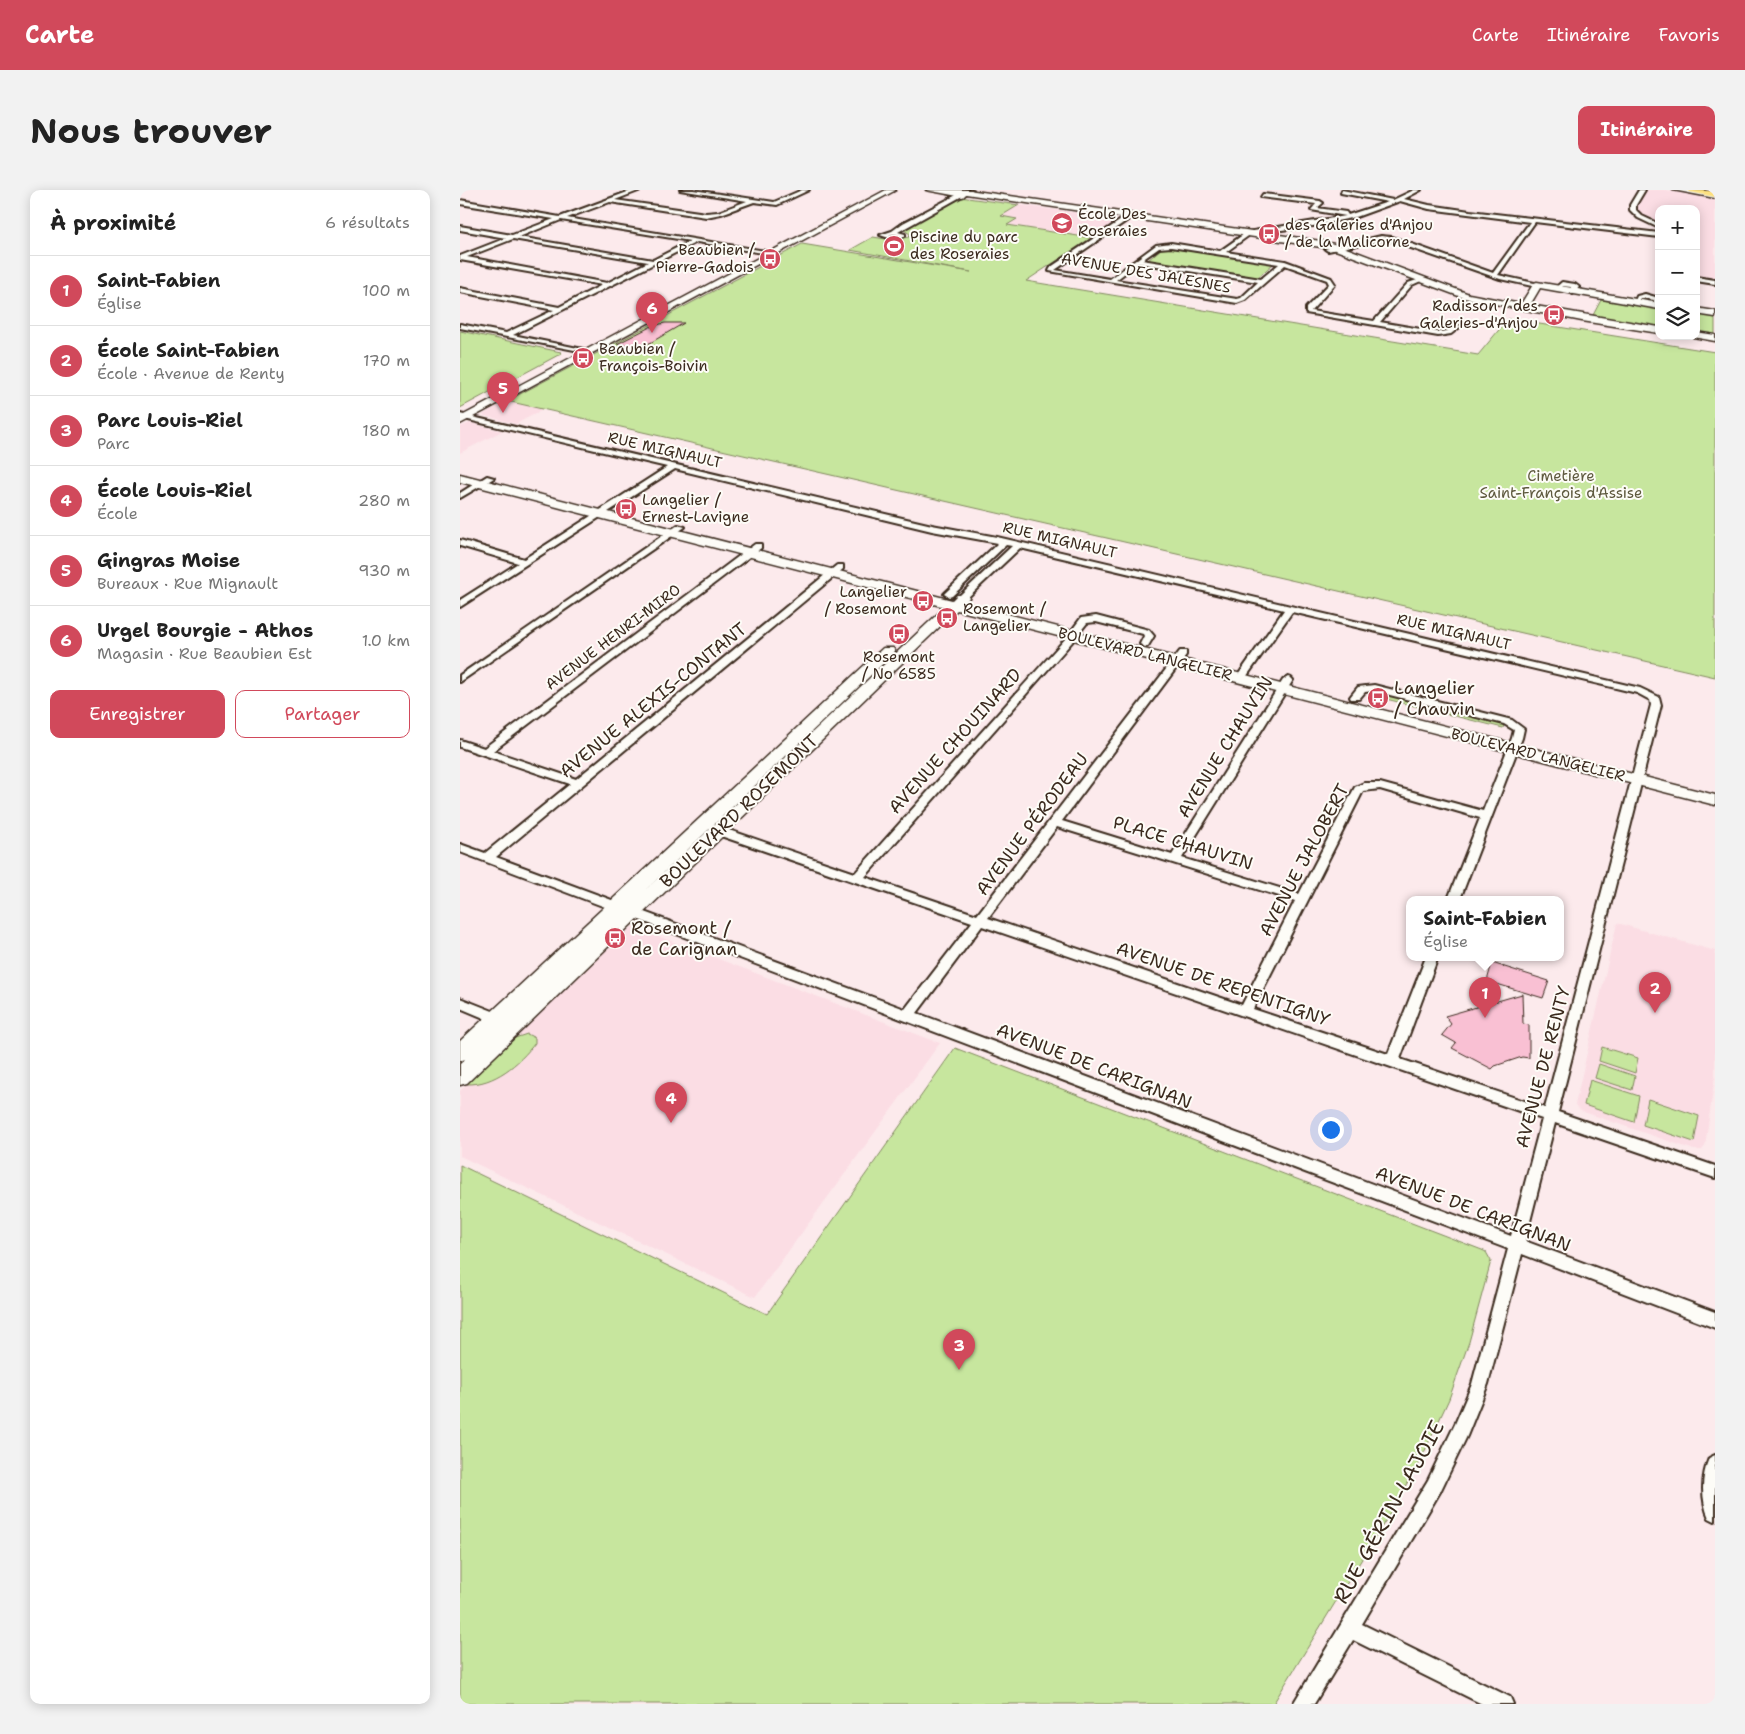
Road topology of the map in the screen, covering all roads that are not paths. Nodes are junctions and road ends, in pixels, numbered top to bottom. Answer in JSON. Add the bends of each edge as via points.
{"nodes":[{"id":1,"x":638,"y":190,"type":"edge"},
{"id":2,"x":683,"y":190,"type":"edge"},
{"id":3,"x":806,"y":190,"type":"edge"},
{"id":4,"x":879,"y":190,"type":"edge"},
{"id":5,"x":892,"y":190,"type":"edge"},
{"id":6,"x":930,"y":190,"type":"edge"},
{"id":7,"x":1279,"y":190,"type":"edge"},
{"id":8,"x":1346,"y":190,"type":"edge"},
{"id":9,"x":1418,"y":190,"type":"edge"},
{"id":10,"x":1642,"y":190,"type":"edge"},
{"id":11,"x":1677,"y":190,"type":"edge"},
{"id":12,"x":1692,"y":190,"type":"edge"},
{"id":13,"x":962,"y":192,"type":"edge"},
{"id":14,"x":1272,"y":194,"type":"dead end"},
{"id":15,"x":1715,"y":195,"type":"edge"},
{"id":16,"x":1263,"y":196,"type":"dead end"},
{"id":17,"x":612,"y":200,"type":"junction"},
{"id":18,"x":1401,"y":200,"type":"junction"},
{"id":19,"x":754,"y":201,"type":"junction"},
{"id":20,"x":460,"y":202,"type":"edge"},
{"id":21,"x":1394,"y":202,"type":"junction"},
{"id":22,"x":1429,"y":207,"type":"junction"},
{"id":23,"x":1470,"y":213,"type":"junction"},
{"id":24,"x":830,"y":214,"type":"junction"},
{"id":25,"x":1356,"y":215,"type":"junction"},
{"id":26,"x":842,"y":216,"type":"junction"},
{"id":27,"x":1128,"y":217,"type":"junction"},
{"id":28,"x":560,"y":218,"type":"junction"},
{"id":29,"x":1457,"y":218,"type":"dead end"},
{"id":30,"x":1464,"y":219,"type":"dead end"},
{"id":31,"x":1533,"y":221,"type":"junction"},
{"id":32,"x":1655,"y":224,"type":"edge"},
{"id":33,"x":460,"y":228,"type":"edge"},
{"id":34,"x":894,"y":232,"type":"dead end"},
{"id":35,"x":1246,"y":234,"type":"junction"},
{"id":36,"x":1655,"y":235,"type":"edge"},
{"id":37,"x":513,"y":237,"type":"junction"},
{"id":38,"x":697,"y":240,"type":"junction"},
{"id":39,"x":1332,"y":248,"type":"junction"},
{"id":40,"x":763,"y":251,"type":"junction"},
{"id":41,"x":774,"y":253,"type":"junction"},
{"id":42,"x":1221,"y":253,"type":"junction"},
{"id":43,"x":461,"y":258,"type":"edge"},
{"id":44,"x":655,"y":262,"type":"junction"},
{"id":45,"x":1136,"y":262,"type":"junction"},
{"id":46,"x":1285,"y":263,"type":"junction"},
{"id":47,"x":1495,"y":275,"type":"junction"},
{"id":48,"x":723,"y":276,"type":"junction"},
{"id":49,"x":1418,"y":280,"type":"junction"},
{"id":50,"x":1700,"y":280,"type":"edge"},
{"id":51,"x":1110,"y":281,"type":"junction"},
{"id":52,"x":1262,"y":281,"type":"junction"},
{"id":53,"x":1715,"y":282,"type":"edge"},
{"id":54,"x":609,"y":284,"type":"junction"},
{"id":55,"x":1536,"y":285,"type":"junction"},
{"id":56,"x":460,"y":290,"type":"edge"},
{"id":57,"x":1655,"y":305,"type":"edge"},
{"id":58,"x":1524,"y":307,"type":"junction"},
{"id":59,"x":560,"y":309,"type":"junction"},
{"id":60,"x":1700,"y":312,"type":"edge"},
{"id":61,"x":1715,"y":314,"type":"edge"},
{"id":62,"x":1375,"y":324,"type":"junction"},
{"id":63,"x":460,"y":326,"type":"edge"},
{"id":64,"x":1458,"y":326,"type":"dead end"},
{"id":65,"x":1655,"y":329,"type":"edge"},
{"id":66,"x":506,"y":336,"type":"junction"},
{"id":67,"x":1700,"y":336,"type":"edge"},
{"id":68,"x":1715,"y":338,"type":"edge"},
{"id":69,"x":582,"y":351,"type":"junction"},
{"id":70,"x":462,"y":417,"type":"edge"},
{"id":71,"x":673,"y":467,"type":"junction"},
{"id":72,"x":460,"y":470,"type":"edge"},
{"id":73,"x":460,"y":478,"type":"edge"},
{"id":74,"x":486,"y":481,"type":"junction"},
{"id":75,"x":460,"y":496,"type":"edge"},
{"id":76,"x":604,"y":511,"type":"junction"},
{"id":77,"x":676,"y":530,"type":"junction"},
{"id":78,"x":1004,"y":542,"type":"junction"},
{"id":79,"x":460,"y":543,"type":"edge"},
{"id":80,"x":1018,"y":545,"type":"junction"},
{"id":81,"x":753,"y":550,"type":"junction"},
{"id":82,"x":526,"y":562,"type":"junction"},
{"id":83,"x":835,"y":570,"type":"junction"},
{"id":84,"x":951,"y":600,"type":"junction"},
{"id":85,"x":460,"y":604,"type":"edge"},
{"id":86,"x":1289,"y":609,"type":"junction"},
{"id":87,"x":1076,"y":631,"type":"junction"},
{"id":88,"x":1180,"y":658,"type":"junction"},
{"id":89,"x":1244,"y":674,"type":"junction"},
{"id":90,"x":460,"y":679,"type":"edge"},
{"id":91,"x":1285,"y":685,"type":"junction"},
{"id":92,"x":1652,"y":696,"type":"joint"},
{"id":93,"x":460,"y":743,"type":"edge"},
{"id":94,"x":1515,"y":743,"type":"junction"},
{"id":95,"x":486,"y":751,"type":"junction"},
{"id":96,"x":1639,"y":775,"type":"junction"},
{"id":97,"x":578,"y":782,"type":"junction"},
{"id":98,"x":1715,"y":788,"type":"edge"},
{"id":99,"x":1715,"y":800,"type":"edge"},
{"id":100,"x":1487,"y":816,"type":"junction"},
{"id":101,"x":1054,"y":822,"type":"junction"},
{"id":102,"x":719,"y":830,"type":"junction"},
{"id":103,"x":460,"y":848,"type":"edge"},
{"id":104,"x":487,"y":858,"type":"junction"},
{"id":105,"x":1175,"y":859,"type":"junction"},
{"id":106,"x":857,"y":878,"type":"junction"},
{"id":107,"x":1455,"y":896,"type":"edge"},
{"id":108,"x":1302,"y":899,"type":"junction"},
{"id":109,"x":616,"y":906,"type":"junction"},
{"id":110,"x":633,"y":912,"type":"junction"},
{"id":111,"x":980,"y":920,"type":"junction"},
{"id":112,"x":1430,"y":961,"type":"edge"},
{"id":113,"x":460,"y":1003,"type":"edge"},
{"id":114,"x":1245,"y":1011,"type":"junction"},
{"id":115,"x":908,"y":1015,"type":"junction"},
{"id":116,"x":496,"y":1018,"type":"junction"},
{"id":117,"x":515,"y":1026,"type":"junction"},
{"id":118,"x":460,"y":1052,"type":"edge"},
{"id":119,"x":1392,"y":1061,"type":"junction"},
{"id":120,"x":460,"y":1077,"type":"edge"},
{"id":121,"x":1550,"y":1115,"type":"junction"},
{"id":122,"x":1715,"y":1172,"type":"edge"},
{"id":123,"x":1515,"y":1245,"type":"junction"},
{"id":124,"x":1715,"y":1320,"type":"edge"},
{"id":125,"x":1715,"y":1464,"type":"edge"},
{"id":126,"x":1715,"y":1512,"type":"edge"},
{"id":127,"x":1350,"y":1628,"type":"junction"},
{"id":128,"x":1303,"y":1704,"type":"edge"},
{"id":129,"x":1503,"y":1704,"type":"edge"}],
"edges":[{"from":1,"to":17,"type":"street"},
{"from":2,"to":19,"type":"street"},
{"from":3,"to":19,"type":"street","via":[[778,203]]},
{"from":4,"to":24,"type":"main road"},
{"from":5,"to":26,"type":"main road"},
{"from":6,"to":13,"type":"main road"},
{"from":7,"to":14,"type":"street"},
{"from":8,"to":21,"type":"street","via":[[1342,192]]},
{"from":9,"to":18,"type":"street"},
{"from":10,"to":32,"type":"street","via":[[1633,210]]},
{"from":11,"to":15,"type":"main road"},
{"from":12,"to":15,"type":"highway"},
{"from":13,"to":27,"type":"main road"},
{"from":13,"to":34,"type":"street"},
{"from":16,"to":25,"type":"street","via":[[1320,203],[1313,209]]},
{"from":17,"to":19,"type":"street","via":[[706,215],[719,214]]},
{"from":17,"to":28,"type":"street"},
{"from":18,"to":21,"type":"street"},
{"from":18,"to":22,"type":"street"},
{"from":20,"to":28,"type":"street"},
{"from":21,"to":25,"type":"street"},
{"from":22,"to":23,"type":"street"},
{"from":22,"to":29,"type":"street"},
{"from":23,"to":30,"type":"street"},
{"from":23,"to":31,"type":"street"},
{"from":24,"to":26,"type":"main road"},
{"from":24,"to":40,"type":"main road"},
{"from":25,"to":35,"type":"street"},
{"from":26,"to":41,"type":"main road"},
{"from":27,"to":35,"type":"main road"},
{"from":27,"to":51,"type":"street","name":"AVENUE DES JALESNES","via":[[1052,269],[1060,274]]},
{"from":28,"to":37,"type":"street"},
{"from":28,"to":38,"type":"street"},
{"from":31,"to":36,"type":"street"},
{"from":31,"to":47,"type":"street"},
{"from":33,"to":37,"type":"street"},
{"from":35,"to":39,"type":"main road"},
{"from":35,"to":42,"type":"street"},
{"from":37,"to":43,"type":"street"},
{"from":37,"to":44,"type":"street"},
{"from":38,"to":40,"type":"street"},
{"from":38,"to":44,"type":"street"},
{"from":39,"to":47,"type":"street","via":[[1381,238],[1392,239]]},
{"from":39,"to":49,"type":"main road"},
{"from":40,"to":41,"type":"street"},
{"from":40,"to":48,"type":"main road"},
{"from":41,"to":48,"type":"street"},
{"from":42,"to":45,"type":"street","via":[[1162,245]]},
{"from":42,"to":46,"type":"street"},
{"from":43,"to":54,"type":"street"},
{"from":44,"to":54,"type":"street"},
{"from":45,"to":51,"type":"street"},
{"from":45,"to":52,"type":"street"},
{"from":46,"to":52,"type":"street","name":"AVENUE DES JALESNES"},
{"from":46,"to":62,"type":"street","via":[[1332,281],[1308,312]]},
{"from":47,"to":55,"type":"street"},
{"from":48,"to":69,"type":"main road"},
{"from":49,"to":58,"type":"main road","via":[[1472,300]]},
{"from":49,"to":62,"type":"street","via":[[1410,284]]},
{"from":50,"to":53,"type":"street"},
{"from":51,"to":52,"type":"street","name":"AVENUE DES JALESNES","via":[[1237,301]]},
{"from":54,"to":59,"type":"street"},
{"from":55,"to":57,"type":"main road"},
{"from":55,"to":58,"type":"main road"},
{"from":56,"to":59,"type":"street"},
{"from":58,"to":65,"type":"main road"},
{"from":59,"to":66,"type":"street"},
{"from":60,"to":61,"type":"main road"},
{"from":62,"to":64,"type":"street","via":[[1443,335]]},
{"from":63,"to":66,"type":"street"},
{"from":66,"to":69,"type":"street"},
{"from":67,"to":68,"type":"main road"},
{"from":69,"to":70,"type":"main road"},
{"from":70,"to":71,"type":"street","name":"RUE MIGNAULT"},
{"from":71,"to":76,"type":"street"},
{"from":71,"to":78,"type":"street","name":"RUE MIGNAULT"},
{"from":72,"to":74,"type":"main road","name":"BOULEVARD LANGELIER"},
{"from":73,"to":74,"type":"main road","name":"BOULEVARD LANGELIER"},
{"from":74,"to":75,"type":"street"},
{"from":74,"to":76,"type":"main road","name":"BOULEVARD LANGELIER"},
{"from":76,"to":77,"type":"main road","name":"BOULEVARD LANGELIER"},
{"from":76,"to":82,"type":"street"},
{"from":77,"to":81,"type":"main road","name":"BOULEVARD LANGELIER"},
{"from":77,"to":90,"type":"street"},
{"from":78,"to":80,"type":"street","name":"RUE MIGNAULT"},
{"from":78,"to":84,"type":"street","name":"BOULEVARD ROSEMONT"},
{"from":79,"to":82,"type":"street"},
{"from":80,"to":84,"type":"street","name":"BOULEVARD ROSEMONT"},
{"from":80,"to":86,"type":"street","name":"RUE MIGNAULT"},
{"from":81,"to":83,"type":"main road","name":"BOULEVARD LANGELIER"},
{"from":81,"to":95,"type":"street","name":"AVENUE HENRI-MIRO"},
{"from":82,"to":85,"type":"street"},
{"from":83,"to":84,"type":"main road","name":"BOULEVARD LANGELIER"},
{"from":83,"to":97,"type":"street","name":"AVENUE ALEXIS-CONTANT"},
{"from":84,"to":87,"type":"main road","name":"BOULEVARD LANGELIER"},
{"from":84,"to":102,"type":"main road","name":"BOULEVARD ROSEMONT"},
{"from":84,"to":109,"type":"main road","name":"BOULEVARD ROSEMONT"},
{"from":86,"to":89,"type":"street","name":"AVENUE CHAUVIN"},
{"from":86,"to":92,"type":"street","name":"RUE MIGNAULT"},
{"from":87,"to":88,"type":"main road","name":"BOULEVARD LANGELIER"},
{"from":87,"to":88,"type":"main road","name":"BOULEVARD LANGELIER","via":[[1145,644]]},
{"from":87,"to":106,"type":"street","name":"AVENUE CHOUINARD"},
{"from":88,"to":89,"type":"main road","name":"BOULEVARD LANGELIER"},
{"from":88,"to":101,"type":"street","name":"AVENUE PÉRODEAU"},
{"from":89,"to":91,"type":"main road","name":"BOULEVARD LANGELIER"},
{"from":91,"to":94,"type":"main road","name":"BOULEVARD LANGELIER"},
{"from":91,"to":94,"type":"main road","name":"BOULEVARD LANGELIER","via":[[1355,697]]},
{"from":91,"to":105,"type":"street","name":"AVENUE CHAUVIN"},
{"from":92,"to":96,"type":"street","name":"AVENUE DE RENTY","via":[[1656,705]]},
{"from":93,"to":95,"type":"street"},
{"from":94,"to":96,"type":"main road","name":"BOULEVARD LANGELIER"},
{"from":94,"to":100,"type":"street"},
{"from":95,"to":97,"type":"street"},
{"from":96,"to":98,"type":"main road","name":"BOULEVARD LANGELIER"},
{"from":96,"to":99,"type":"main road","name":"BOULEVARD LANGELIER"},
{"from":96,"to":121,"type":"street","name":"AVENUE DE RENTY"},
{"from":97,"to":104,"type":"street","name":"AVENUE ALEXIS-CONTANT"},
{"from":100,"to":107,"type":"street"},
{"from":100,"to":108,"type":"street","name":"AVENUE JALOBERT","via":[[1380,786],[1364,786],[1356,793]]},
{"from":101,"to":105,"type":"street","name":"PLACE CHAUVIN"},
{"from":101,"to":111,"type":"street","name":"AVENUE PÉRODEAU"},
{"from":102,"to":106,"type":"street","name":"AVENUE DE REPENTIGNY"},
{"from":102,"to":110,"type":"main road","name":"BOULEVARD ROSEMONT"},
{"from":103,"to":104,"type":"street","name":"AVENUE DE CARIGNAN"},
{"from":104,"to":109,"type":"street","name":"AVENUE DE CARIGNAN"},
{"from":105,"to":108,"type":"street","name":"PLACE CHAUVIN"},
{"from":106,"to":111,"type":"street","name":"AVENUE DE REPENTIGNY"},
{"from":108,"to":114,"type":"street","name":"AVENUE JALOBERT"},
{"from":109,"to":110,"type":"street","name":"AVENUE DE CARIGNAN"},
{"from":109,"to":116,"type":"main road","name":"BOULEVARD ROSEMONT"},
{"from":110,"to":115,"type":"street","name":"AVENUE DE CARIGNAN"},
{"from":110,"to":117,"type":"main road","name":"BOULEVARD ROSEMONT"},
{"from":111,"to":114,"type":"street","name":"AVENUE DE REPENTIGNY"},
{"from":111,"to":115,"type":"street","name":"AVENUE PÉRODEAU"},
{"from":112,"to":119,"type":"street"},
{"from":113,"to":116,"type":"street"},
{"from":114,"to":119,"type":"street","name":"AVENUE DE REPENTIGNY"},
{"from":115,"to":123,"type":"street","name":"AVENUE DE CARIGNAN"},
{"from":116,"to":117,"type":"street"},
{"from":116,"to":118,"type":"main road","name":"BOULEVARD ROSEMONT"},
{"from":117,"to":120,"type":"main road","name":"BOULEVARD ROSEMONT"},
{"from":119,"to":121,"type":"street","name":"AVENUE DE REPENTIGNY"},
{"from":121,"to":122,"type":"street","name":"AVENUE DE REPENTIGNY"},
{"from":121,"to":123,"type":"street","name":"AVENUE DE RENTY"},
{"from":123,"to":124,"type":"street","name":"AVENUE DE CARIGNAN"},
{"from":123,"to":127,"type":"street","name":"RUE GÉRIN-LAJOIE","via":[[1480,1384],[1461,1430],[1434,1486]]},
{"from":125,"to":126,"type":"street","via":[[1711,1500]]},
{"from":127,"to":128,"type":"street","name":"RUE GÉRIN-LAJOIE"},
{"from":127,"to":129,"type":"street"}]}
